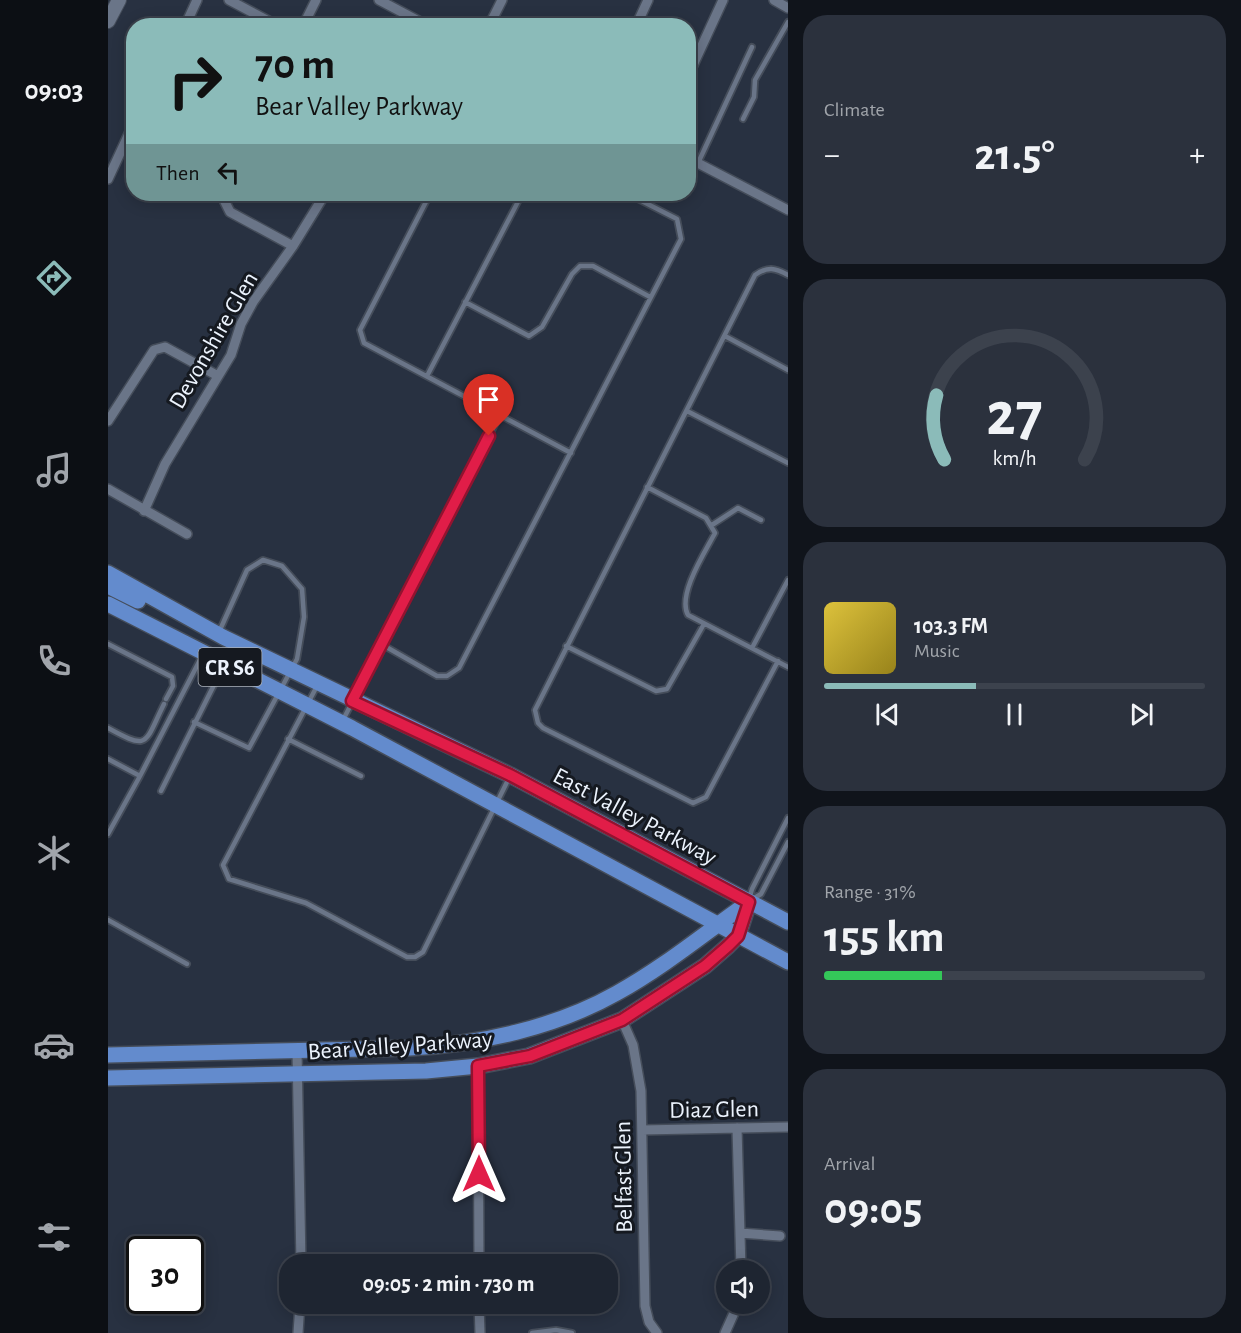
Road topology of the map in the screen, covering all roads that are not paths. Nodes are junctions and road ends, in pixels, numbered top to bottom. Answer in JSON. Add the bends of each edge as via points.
{"nodes":[{"id":1,"x":119,"y":0,"type":"edge"},
{"id":2,"x":197,"y":0,"type":"edge"},
{"id":3,"x":229,"y":0,"type":"edge"},
{"id":4,"x":316,"y":0,"type":"edge"},
{"id":5,"x":379,"y":0,"type":"edge"},
{"id":6,"x":502,"y":0,"type":"edge"},
{"id":7,"x":648,"y":0,"type":"edge"},
{"id":8,"x":723,"y":0,"type":"edge"},
{"id":9,"x":776,"y":1,"type":"edge"},
{"id":10,"x":788,"y":8,"type":"edge"},
{"id":11,"x":189,"y":18,"type":"edge"},
{"id":12,"x":263,"y":18,"type":"edge"},
{"id":13,"x":307,"y":18,"type":"edge"},
{"id":14,"x":413,"y":18,"type":"edge"},
{"id":15,"x":493,"y":18,"type":"edge"},
{"id":16,"x":640,"y":18,"type":"edge"},
{"id":17,"x":108,"y":21,"type":"edge"},
{"id":18,"x":788,"y":22,"type":"edge"},
{"id":19,"x":752,"y":47,"type":"dead end"},
{"id":20,"x":696,"y":59,"type":"edge"},
{"id":21,"x":743,"y":118,"type":"dead end"},
{"id":22,"x":126,"y":141,"type":"edge"},
{"id":23,"x":696,"y":154,"type":"edge"},
{"id":24,"x":696,"y":162,"type":"edge"},
{"id":25,"x":108,"y":180,"type":"edge"},
{"id":26,"x":225,"y":201,"type":"edge"},
{"id":27,"x":321,"y":201,"type":"edge"},
{"id":28,"x":426,"y":201,"type":"edge"},
{"id":29,"x":518,"y":201,"type":"edge"},
{"id":30,"x":642,"y":201,"type":"edge"},
{"id":31,"x":788,"y":210,"type":"edge"},
{"id":32,"x":293,"y":246,"type":"junction"},
{"id":33,"x":788,"y":275,"type":"edge"},
{"id":34,"x":650,"y":297,"type":"junction"},
{"id":35,"x":465,"y":302,"type":"junction"},
{"id":36,"x":725,"y":336,"type":"junction"},
{"id":37,"x":788,"y":370,"type":"edge"},
{"id":38,"x":218,"y":376,"type":"junction"},
{"id":39,"x":427,"y":376,"type":"junction"},
{"id":40,"x":687,"y":411,"type":"junction"},
{"id":41,"x":500,"y":415,"type":"junction"},
{"id":42,"x":108,"y":421,"type":"edge"},
{"id":43,"x":571,"y":453,"type":"junction"},
{"id":44,"x":788,"y":463,"type":"edge"},
{"id":45,"x":647,"y":487,"type":"junction"},
{"id":46,"x":108,"y":489,"type":"edge"},
{"id":47,"x":144,"y":511,"type":"junction"},
{"id":48,"x":761,"y":520,"type":"dead end"},
{"id":49,"x":712,"y":525,"type":"junction"},
{"id":50,"x":187,"y":534,"type":"dead end"},
{"id":51,"x":108,"y":573,"type":"edge"},
{"id":52,"x":788,"y":580,"type":"edge"},
{"id":53,"x":108,"y":586,"type":"edge"},
{"id":54,"x":161,"y":603,"type":"junction"},
{"id":55,"x":108,"y":604,"type":"edge"},
{"id":56,"x":704,"y":624,"type":"junction"},
{"id":57,"x":218,"y":634,"type":"junction"},
{"id":58,"x":235,"y":643,"type":"junction"},
{"id":59,"x":108,"y":644,"type":"edge"},
{"id":60,"x":381,"y":644,"type":"junction"},
{"id":61,"x":566,"y":646,"type":"junction"},
{"id":62,"x":752,"y":648,"type":"junction"},
{"id":63,"x":203,"y":654,"type":"junction"},
{"id":64,"x":778,"y":661,"type":"junction"},
{"id":65,"x":224,"y":664,"type":"junction"},
{"id":66,"x":788,"y":667,"type":"edge"},
{"id":67,"x":291,"y":670,"type":"junction"},
{"id":68,"x":318,"y":685,"type":"junction"},
{"id":69,"x":280,"y":691,"type":"junction"},
{"id":70,"x":352,"y":701,"type":"junction"},
{"id":71,"x":307,"y":705,"type":"junction"},
{"id":72,"x":194,"y":722,"type":"junction"},
{"id":73,"x":342,"y":722,"type":"junction"},
{"id":74,"x":108,"y":728,"type":"edge"},
{"id":75,"x":288,"y":739,"type":"junction"},
{"id":76,"x":108,"y":759,"type":"edge"},
{"id":77,"x":510,"y":775,"type":"junction"},
{"id":78,"x":140,"y":776,"type":"junction"},
{"id":79,"x":361,"y":776,"type":"dead end"},
{"id":80,"x":161,"y":791,"type":"dead end"},
{"id":81,"x":495,"y":806,"type":"junction"},
{"id":82,"x":788,"y":818,"type":"edge"},
{"id":83,"x":786,"y":829,"type":"edge"},
{"id":84,"x":108,"y":834,"type":"edge"},
{"id":85,"x":788,"y":842,"type":"edge"},
{"id":86,"x":749,"y":902,"type":"junction"},
{"id":87,"x":108,"y":920,"type":"edge"},
{"id":88,"x":788,"y":922,"type":"edge"},
{"id":89,"x":716,"y":924,"type":"junction"},
{"id":90,"x":738,"y":936,"type":"junction"},
{"id":91,"x":788,"y":962,"type":"edge"},
{"id":92,"x":187,"y":964,"type":"dead end"},
{"id":93,"x":622,"y":1020,"type":"junction"},
{"id":94,"x":297,"y":1051,"type":"junction"},
{"id":95,"x":108,"y":1055,"type":"edge"},
{"id":96,"x":478,"y":1066,"type":"junction"},
{"id":97,"x":298,"y":1074,"type":"junction"},
{"id":98,"x":108,"y":1078,"type":"edge"},
{"id":99,"x":788,"y":1126,"type":"edge"},
{"id":100,"x":737,"y":1128,"type":"junction"},
{"id":101,"x":642,"y":1130,"type":"junction"},
{"id":102,"x":740,"y":1233,"type":"junction"},
{"id":103,"x":780,"y":1236,"type":"dead end"},
{"id":104,"x":301,"y":1254,"type":"edge"},
{"id":105,"x":479,"y":1254,"type":"edge"},
{"id":106,"x":741,"y":1260,"type":"edge"},
{"id":107,"x":299,"y":1314,"type":"edge"},
{"id":108,"x":479,"y":1314,"type":"edge"},
{"id":109,"x":734,"y":1314,"type":"edge"},
{"id":110,"x":298,"y":1333,"type":"edge"},
{"id":111,"x":480,"y":1333,"type":"edge"},
{"id":112,"x":532,"y":1333,"type":"edge"},
{"id":113,"x":572,"y":1333,"type":"edge"},
{"id":114,"x":657,"y":1333,"type":"edge"},
{"id":115,"x":725,"y":1333,"type":"edge"}],
"edges":[{"from":1,"to":17,"type":"street"},
{"from":2,"to":11,"type":"street"},
{"from":3,"to":12,"type":"street"},
{"from":4,"to":13,"type":"street"},
{"from":5,"to":14,"type":"street"},
{"from":6,"to":15,"type":"street"},
{"from":7,"to":16,"type":"street"},
{"from":8,"to":20,"type":"street"},
{"from":9,"to":10,"type":"street"},
{"from":18,"to":21,"type":"lane","via":[[755,80],[754,97]]},
{"from":19,"to":23,"type":"lane"},
{"from":22,"to":25,"type":"street"},
{"from":24,"to":31,"type":"street"},
{"from":26,"to":32,"type":"street","via":[[230,212]]},
{"from":27,"to":32,"type":"street","name":"Devonshire Glen"},
{"from":28,"to":39,"type":"lane","via":[[360,330],[364,343]]},
{"from":29,"to":35,"type":"lane"},
{"from":30,"to":34,"type":"lane","via":[[677,219],[681,239]]},
{"from":32,"to":38,"type":"street","name":"Devonshire Glen","via":[[253,302]]},
{"from":33,"to":36,"type":"lane","via":[[776,269],[764,269],[755,275]]},
{"from":34,"to":35,"type":"lane","via":[[593,266],[580,266],[542,327],[529,336]]},
{"from":34,"to":43,"type":"lane"},
{"from":35,"to":39,"type":"lane"},
{"from":36,"to":37,"type":"lane"},
{"from":36,"to":40,"type":"lane"},
{"from":38,"to":42,"type":"street","via":[[165,347],[154,350]]},
{"from":38,"to":47,"type":"street","name":"Devonshire Glen","via":[[165,464]]},
{"from":39,"to":41,"type":"lane"},
{"from":40,"to":44,"type":"lane"},
{"from":40,"to":45,"type":"lane"},
{"from":41,"to":43,"type":"lane"},
{"from":41,"to":60,"type":"lane"},
{"from":43,"to":60,"type":"lane","via":[[459,668],[447,676],[437,676]]},
{"from":45,"to":49,"type":"lane","via":[[706,518]]},
{"from":45,"to":61,"type":"lane"},
{"from":46,"to":47,"type":"street"},
{"from":47,"to":50,"type":"street"},
{"from":48,"to":49,"type":"lane","via":[[738,508]]},
{"from":49,"to":56,"type":"lane","via":[[715,533],[686,594],[684,607],[688,615]]},
{"from":51,"to":54,"type":"main road","name":"East Valley Parkway","number":"CR S6"},
{"from":52,"to":62,"type":"lane"},
{"from":53,"to":54,"type":"main road","via":[[144,603]]},
{"from":54,"to":57,"type":"main road","name":"East Valley Parkway","number":"CR S6"},
{"from":55,"to":63,"type":"main road","number":"CR S6"},
{"from":56,"to":61,"type":"lane","via":[[667,688],[656,691]]},
{"from":56,"to":62,"type":"lane"},
{"from":57,"to":58,"type":"main road","name":"East Valley Parkway","number":"CR S6"},
{"from":57,"to":67,"type":"lane","via":[[247,570],[263,560],[282,566],[302,589],[304,617],[297,659]]},
{"from":58,"to":65,"type":"lane"},
{"from":58,"to":67,"type":"main road","name":"East Valley Parkway","number":"CR S6"},
{"from":59,"to":74,"type":"lane","via":[[172,677],[173,686],[148,736],[141,742]]},
{"from":60,"to":70,"type":"lane"},
{"from":61,"to":64,"type":"lane","via":[[535,710],[538,723],[693,803],[706,797]]},
{"from":62,"to":64,"type":"lane"},
{"from":63,"to":65,"type":"main road","number":"CR S6"},
{"from":63,"to":78,"type":"lane"},
{"from":64,"to":66,"type":"lane"},
{"from":65,"to":69,"type":"main road","number":"CR S6"},
{"from":65,"to":72,"type":"lane"},
{"from":67,"to":68,"type":"main road","name":"East Valley Parkway","number":"CR S6"},
{"from":67,"to":69,"type":"lane"},
{"from":68,"to":70,"type":"main road","name":"East Valley Parkway","number":"CR S6"},
{"from":68,"to":71,"type":"lane"},
{"from":69,"to":71,"type":"main road","number":"CR S6"},
{"from":69,"to":72,"type":"lane","via":[[249,748]]},
{"from":70,"to":73,"type":"lane"},
{"from":70,"to":77,"type":"main road","name":"East Valley Parkway","number":"CR S6"},
{"from":71,"to":73,"type":"main road","number":"CR S6"},
{"from":71,"to":75,"type":"lane"},
{"from":72,"to":80,"type":"lane"},
{"from":73,"to":81,"type":"main road","number":"CR S6"},
{"from":75,"to":79,"type":"lane"},
{"from":75,"to":81,"type":"lane","via":[[223,865],[229,879],[306,903],[407,957],[423,952]]},
{"from":76,"to":78,"type":"lane"},
{"from":77,"to":81,"type":"lane"},
{"from":77,"to":86,"type":"main road","name":"East Valley Parkway","number":"CR S6"},
{"from":78,"to":84,"type":"lane"},
{"from":81,"to":89,"type":"main road","number":"CR S6"},
{"from":82,"to":83,"type":"lane"},
{"from":83,"to":86,"type":"lane","via":[[752,889]]},
{"from":85,"to":86,"type":"lane","via":[[761,894]]},
{"from":86,"to":88,"type":"main road","name":"East Valley Parkway","number":"CR S6"},
{"from":86,"to":89,"type":"main road","name":"Bear Valley Parkway"},
{"from":86,"to":90,"type":"main road","name":"Bear Valley Parkway"},
{"from":87,"to":92,"type":"lane"},
{"from":89,"to":90,"type":"main road","number":"CR S6"},
{"from":89,"to":94,"type":"main road","name":"Bear Valley Parkway","via":[[663,965],[615,995],[542,1024],[434,1047]]},
{"from":90,"to":91,"type":"main road","number":"CR S6"},
{"from":90,"to":93,"type":"main road","name":"Bear Valley Parkway","via":[[705,966]]},
{"from":93,"to":96,"type":"main road","name":"Bear Valley Parkway","via":[[530,1056]]},
{"from":93,"to":101,"type":"street","name":"Belfast Glen","via":[[639,1068]]},
{"from":94,"to":95,"type":"main road","name":"Bear Valley Parkway"},
{"from":94,"to":97,"type":"street"},
{"from":96,"to":97,"type":"main road","name":"Bear Valley Parkway"},
{"from":96,"to":105,"type":"street"},
{"from":97,"to":98,"type":"main road","name":"Bear Valley Parkway"},
{"from":97,"to":104,"type":"street"},
{"from":99,"to":100,"type":"street","name":"Diaz Glen"},
{"from":100,"to":101,"type":"street","name":"Diaz Glen"},
{"from":100,"to":102,"type":"street"},
{"from":101,"to":114,"type":"street","name":"Belfast Glen","via":[[645,1306]]},
{"from":102,"to":103,"type":"street"},
{"from":102,"to":106,"type":"street"},
{"from":107,"to":110,"type":"street"},
{"from":108,"to":111,"type":"street"},
{"from":109,"to":115,"type":"street"},
{"from":112,"to":113,"type":"lane"}]}
